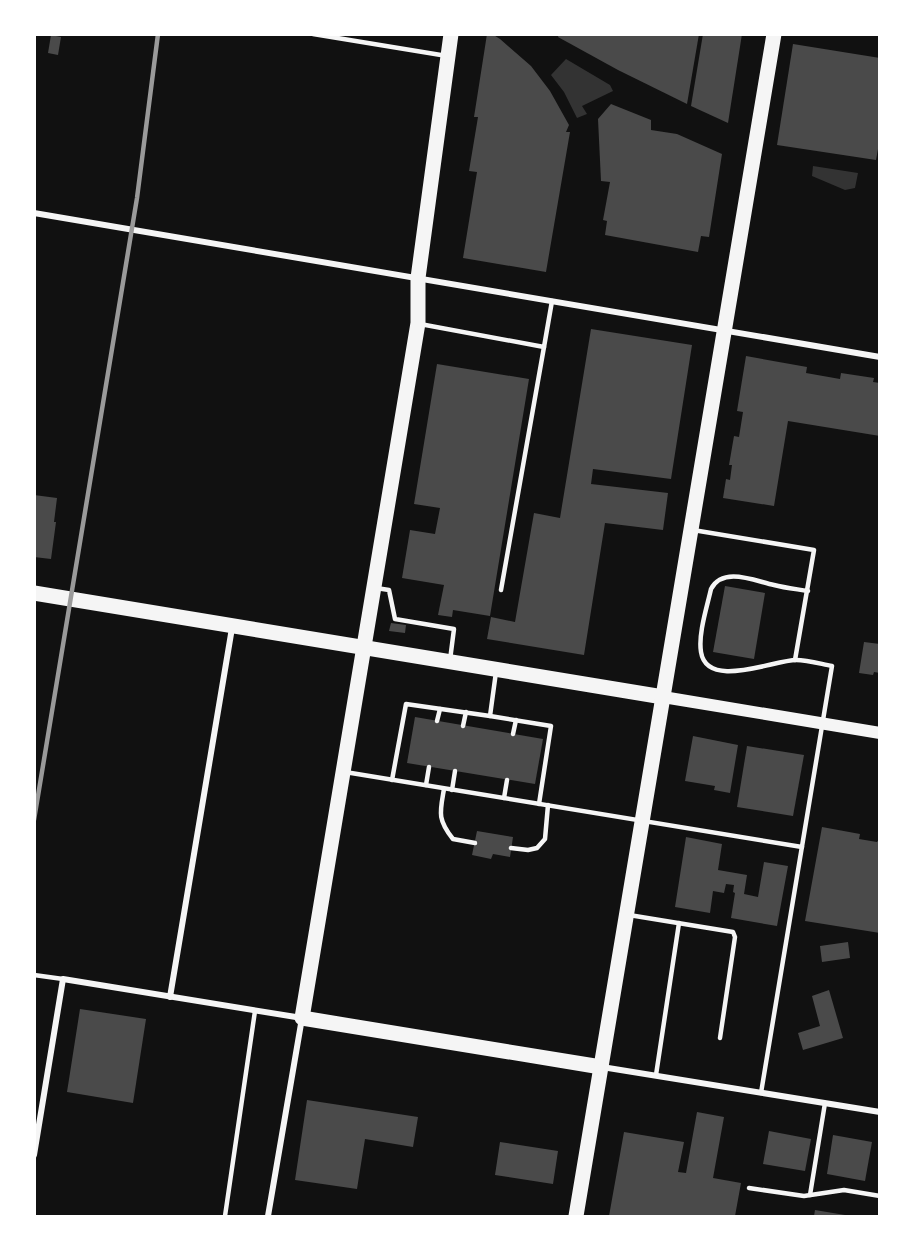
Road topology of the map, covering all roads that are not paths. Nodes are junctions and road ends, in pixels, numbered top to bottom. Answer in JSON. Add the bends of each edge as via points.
{"nodes":[{"id":1,"x":313,"y":34,"type":"edge"},
{"id":2,"x":451,"y":34,"type":"edge"},
{"id":3,"x":774,"y":34,"type":"edge"},
{"id":4,"x":448,"y":56,"type":"junction"},
{"id":5,"x":34,"y":213,"type":"edge"},
{"id":6,"x":418,"y":278,"type":"junction"},
{"id":7,"x":552,"y":301,"type":"junction"},
{"id":8,"x":418,"y":323,"type":"junction"},
{"id":9,"x":724,"y":330,"type":"junction"},
{"id":10,"x":544,"y":347,"type":"junction"},
{"id":11,"x":879,"y":357,"type":"edge"},
{"id":12,"x":691,"y":530,"type":"junction"},
{"id":13,"x":374,"y":587,"type":"junction"},
{"id":14,"x":501,"y":590,"type":"dead end"},
{"id":15,"x":808,"y":591,"type":"junction"},
{"id":16,"x":34,"y":593,"type":"edge"},
{"id":17,"x":232,"y":626,"type":"junction"},
{"id":18,"x":364,"y":648,"type":"junction"},
{"id":19,"x":795,"y":660,"type":"junction"},
{"id":20,"x":450,"y":662,"type":"junction"},
{"id":21,"x":497,"y":669,"type":"junction"},
{"id":22,"x":663,"y":697,"type":"junction"},
{"id":23,"x":440,"y":709,"type":"junction"},
{"id":24,"x":465,"y":712,"type":"junction"},
{"id":25,"x":490,"y":716,"type":"junction"},
{"id":26,"x":516,"y":720,"type":"junction"},
{"id":27,"x":437,"y":721,"type":"dead end"},
{"id":28,"x":823,"y":723,"type":"junction"},
{"id":29,"x":463,"y":726,"type":"dead end"},
{"id":30,"x":879,"y":733,"type":"edge"},
{"id":31,"x":513,"y":734,"type":"dead end"},
{"id":32,"x":429,"y":767,"type":"dead end"},
{"id":33,"x":455,"y":771,"type":"dead end"},
{"id":34,"x":343,"y":772,"type":"junction"},
{"id":35,"x":392,"y":780,"type":"junction"},
{"id":36,"x":507,"y":780,"type":"dead end"},
{"id":37,"x":426,"y":785,"type":"junction"},
{"id":38,"x":444,"y":789,"type":"junction"},
{"id":39,"x":452,"y":790,"type":"junction"},
{"id":40,"x":504,"y":798,"type":"junction"},
{"id":41,"x":539,"y":804,"type":"junction"},
{"id":42,"x":548,"y":806,"type":"junction"},
{"id":43,"x":642,"y":821,"type":"junction"},
{"id":44,"x":475,"y":843,"type":"dead end"},
{"id":45,"x":802,"y":847,"type":"junction"},
{"id":46,"x":511,"y":848,"type":"dead end"},
{"id":47,"x":626,"y":914,"type":"junction"},
{"id":48,"x":679,"y":923,"type":"junction"},
{"id":49,"x":34,"y":975,"type":"edge"},
{"id":50,"x":63,"y":979,"type":"junction"},
{"id":51,"x":170,"y":997,"type":"junction"},
{"id":52,"x":255,"y":1011,"type":"junction"},
{"id":53,"x":302,"y":1018,"type":"junction"},
{"id":54,"x":720,"y":1038,"type":"dead end"},
{"id":55,"x":601,"y":1067,"type":"junction"},
{"id":56,"x":656,"y":1075,"type":"junction"},
{"id":57,"x":761,"y":1093,"type":"junction"},
{"id":58,"x":825,"y":1103,"type":"junction"},
{"id":59,"x":879,"y":1112,"type":"edge"},
{"id":60,"x":34,"y":1155,"type":"edge"},
{"id":61,"x":749,"y":1188,"type":"dead end"},
{"id":62,"x":810,"y":1195,"type":"junction"},
{"id":63,"x":879,"y":1196,"type":"edge"},
{"id":64,"x":225,"y":1216,"type":"edge"},
{"id":65,"x":268,"y":1216,"type":"edge"},
{"id":66,"x":576,"y":1216,"type":"edge"}],
"edges":[{"from":1,"to":4,"type":"lane"},
{"from":2,"to":4,"type":"main road"},
{"from":3,"to":9,"type":"main road"},
{"from":4,"to":6,"type":"main road"},
{"from":5,"to":6,"type":"street"},
{"from":6,"to":7,"type":"street"},
{"from":6,"to":8,"type":"main road"},
{"from":7,"to":9,"type":"street"},
{"from":7,"to":10,"type":"lane"},
{"from":8,"to":10,"type":"lane"},
{"from":8,"to":13,"type":"main road"},
{"from":9,"to":11,"type":"street"},
{"from":9,"to":12,"type":"main road"},
{"from":10,"to":14,"type":"lane"},
{"from":12,"to":15,"type":"lane","via":[[814,550]]},
{"from":12,"to":22,"type":"main road"},
{"from":13,"to":18,"type":"main road"},
{"from":13,"to":20,"type":"lane","via":[[388,590],[395,619],[454,629]]},
{"from":15,"to":19,"type":"lane"},
{"from":15,"to":19,"type":"lane","via":[[744,577],[723,577],[711,589],[700,644],[701,656],[710,667],[722,671]]},
{"from":16,"to":17,"type":"main road"},
{"from":17,"to":18,"type":"main road"},
{"from":17,"to":51,"type":"street"},
{"from":18,"to":20,"type":"main road"},
{"from":18,"to":34,"type":"main road"},
{"from":19,"to":28,"type":"lane","via":[[832,666]]},
{"from":20,"to":21,"type":"main road"},
{"from":21,"to":22,"type":"main road"},
{"from":21,"to":25,"type":"lane"},
{"from":22,"to":28,"type":"main road"},
{"from":22,"to":43,"type":"main road"},
{"from":23,"to":24,"type":"lane"},
{"from":23,"to":27,"type":"lane"},
{"from":23,"to":35,"type":"lane","via":[[406,704]]},
{"from":24,"to":25,"type":"lane"},
{"from":24,"to":29,"type":"lane"},
{"from":25,"to":26,"type":"lane"},
{"from":26,"to":31,"type":"lane"},
{"from":26,"to":41,"type":"lane","via":[[551,726]]},
{"from":28,"to":30,"type":"main road"},
{"from":28,"to":45,"type":"lane"},
{"from":32,"to":37,"type":"lane"},
{"from":33,"to":39,"type":"lane"},
{"from":34,"to":35,"type":"lane"},
{"from":34,"to":53,"type":"main road"},
{"from":35,"to":37,"type":"lane"},
{"from":36,"to":40,"type":"lane"},
{"from":37,"to":38,"type":"lane"},
{"from":38,"to":39,"type":"lane"},
{"from":38,"to":44,"type":"lane","via":[[442,825],[453,839]]},
{"from":39,"to":40,"type":"lane"},
{"from":40,"to":41,"type":"lane"},
{"from":41,"to":42,"type":"lane"},
{"from":42,"to":43,"type":"lane"},
{"from":42,"to":46,"type":"lane","via":[[545,839],[537,848]]},
{"from":43,"to":45,"type":"lane"},
{"from":43,"to":47,"type":"main road"},
{"from":45,"to":57,"type":"lane"},
{"from":47,"to":48,"type":"lane"},
{"from":47,"to":55,"type":"main road"},
{"from":48,"to":54,"type":"lane","via":[[728,930],[735,937]]},
{"from":48,"to":56,"type":"lane"},
{"from":49,"to":50,"type":"lane"},
{"from":50,"to":51,"type":"street"},
{"from":50,"to":60,"type":"street"},
{"from":51,"to":52,"type":"street"},
{"from":52,"to":53,"type":"street"},
{"from":52,"to":64,"type":"lane"},
{"from":53,"to":55,"type":"main road"},
{"from":53,"to":65,"type":"street"},
{"from":55,"to":56,"type":"street"},
{"from":55,"to":66,"type":"main road"},
{"from":56,"to":57,"type":"street"},
{"from":57,"to":58,"type":"street"},
{"from":58,"to":59,"type":"street"},
{"from":58,"to":62,"type":"lane"},
{"from":61,"to":62,"type":"lane"},
{"from":62,"to":63,"type":"lane","via":[[844,1190]]}]}
